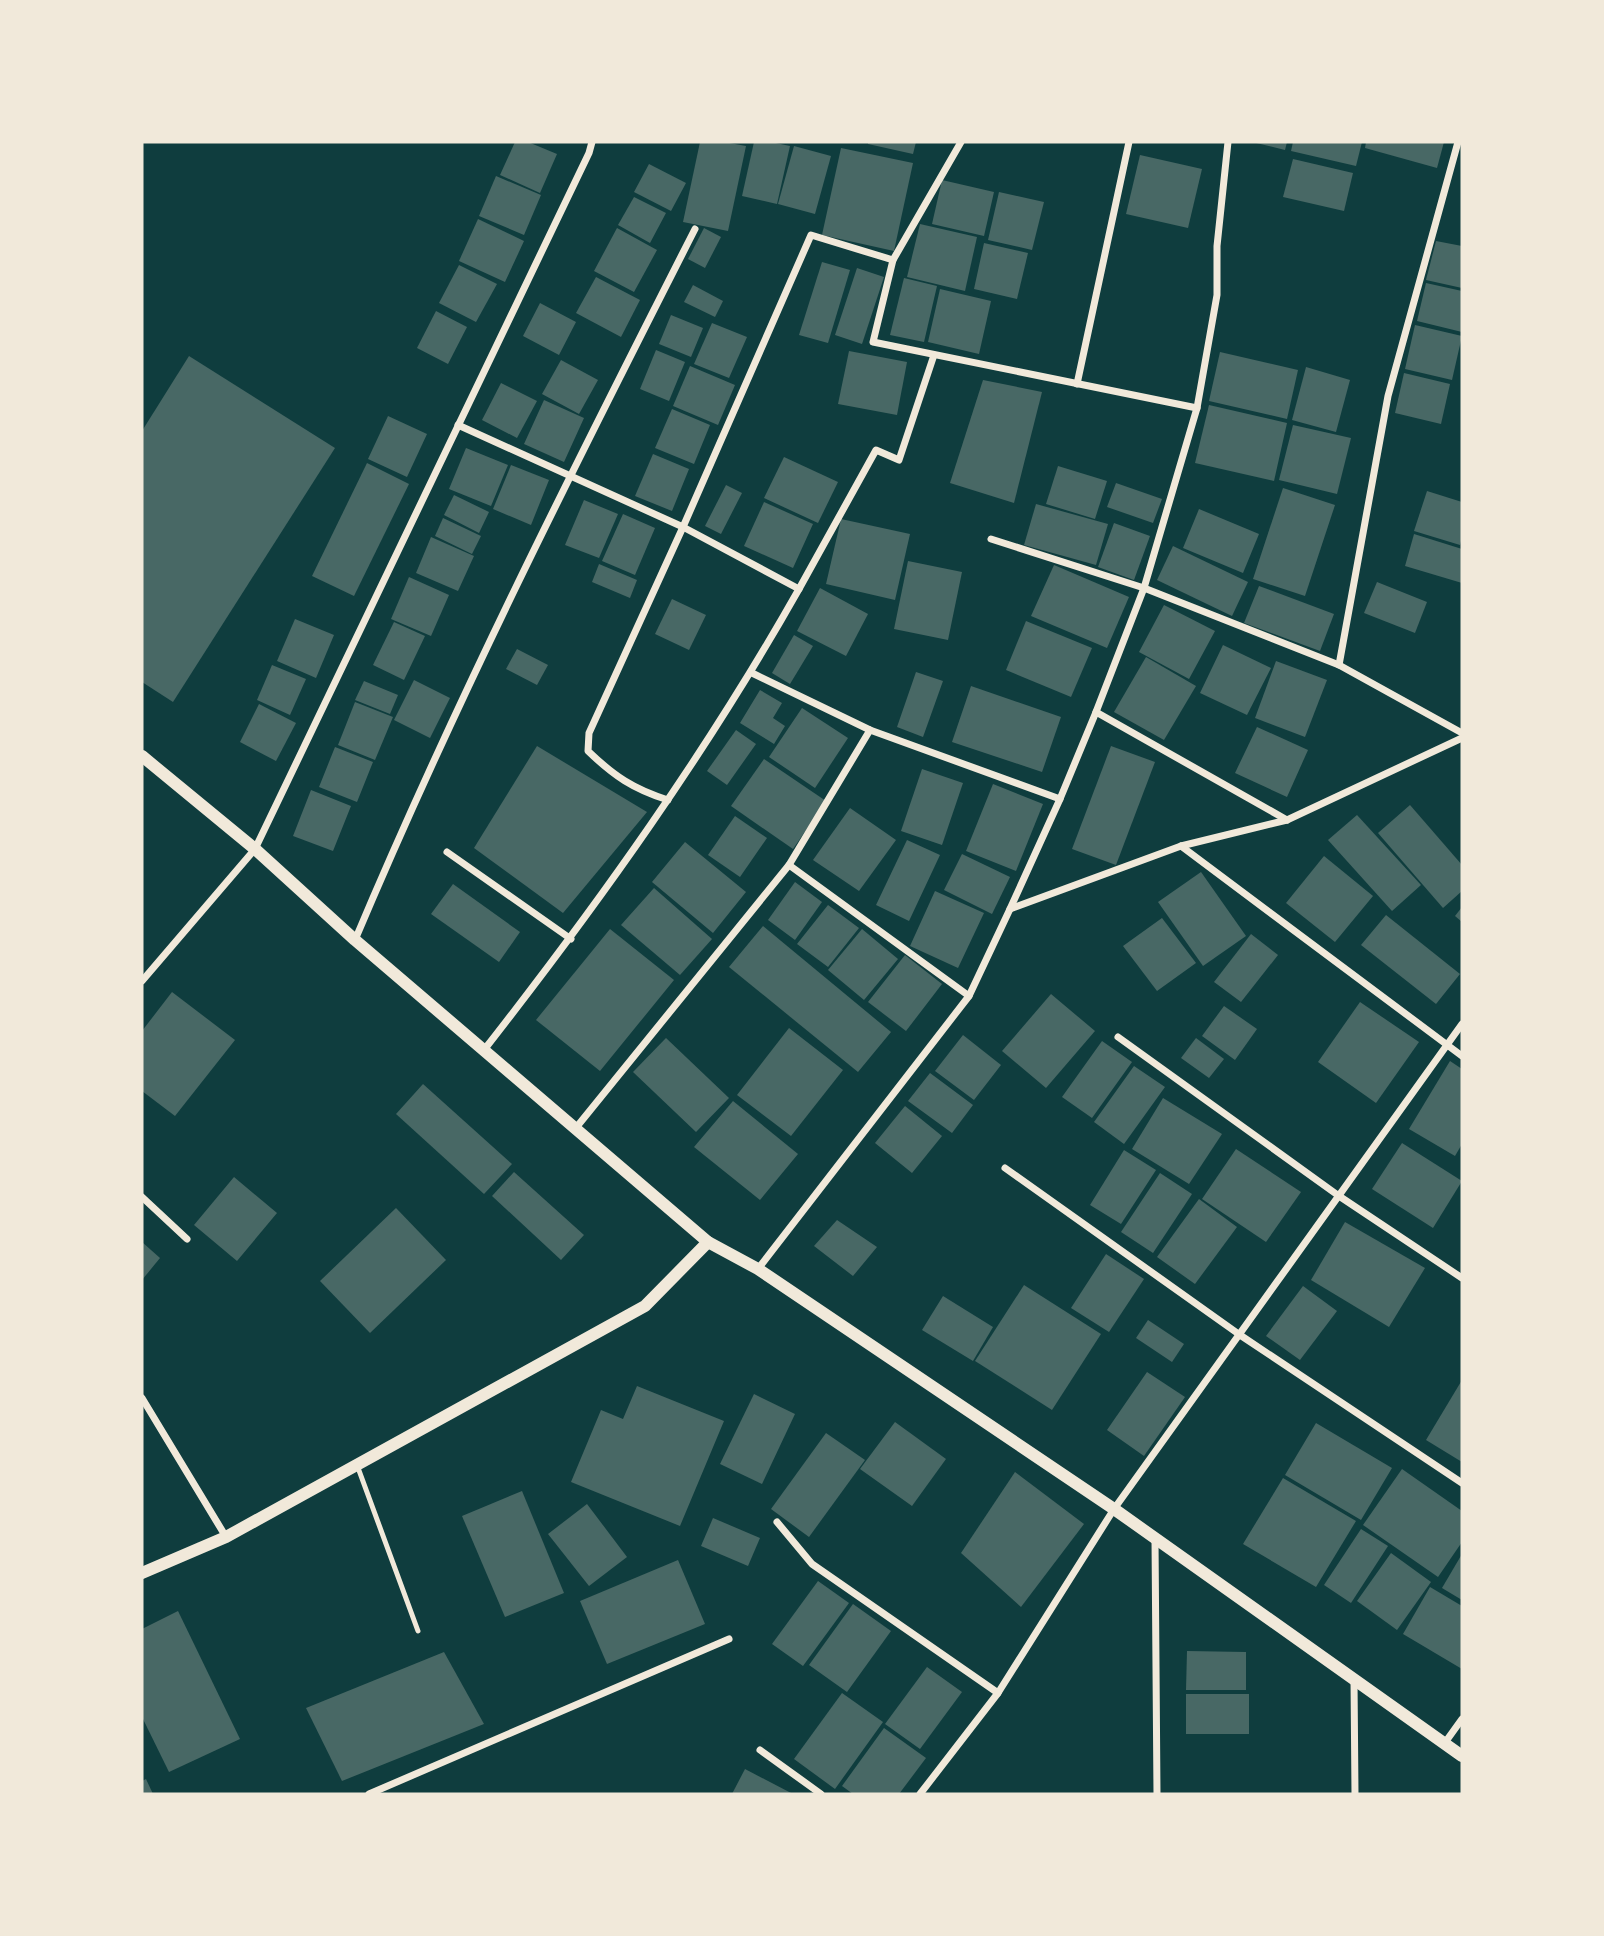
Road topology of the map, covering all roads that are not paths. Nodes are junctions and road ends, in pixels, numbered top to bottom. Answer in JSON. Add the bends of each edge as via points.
{"nodes":[{"id":1,"x":592,"y":142,"type":"edge"},
{"id":2,"x":961,"y":142,"type":"edge"},
{"id":3,"x":1129,"y":142,"type":"edge"},
{"id":4,"x":1228,"y":142,"type":"edge"},
{"id":5,"x":1458,"y":142,"type":"edge"},
{"id":6,"x":695,"y":229,"type":"dead end"},
{"id":7,"x":893,"y":260,"type":"junction"},
{"id":8,"x":934,"y":355,"type":"junction"},
{"id":9,"x":1077,"y":384,"type":"junction"},
{"id":10,"x":1198,"y":408,"type":"junction"},
{"id":11,"x":458,"y":425,"type":"junction"},
{"id":12,"x":569,"y":477,"type":"junction"},
{"id":13,"x":683,"y":527,"type":"junction"},
{"id":14,"x":991,"y":539,"type":"dead end"},
{"id":15,"x":799,"y":589,"type":"junction"},
{"id":16,"x":1143,"y":589,"type":"junction"},
{"id":17,"x":1339,"y":665,"type":"junction"},
{"id":18,"x":752,"y":673,"type":"junction"},
{"id":19,"x":1096,"y":712,"type":"junction"},
{"id":20,"x":870,"y":730,"type":"junction"},
{"id":21,"x":1462,"y":735,"type":"edge"},
{"id":22,"x":142,"y":756,"type":"edge"},
{"id":23,"x":1060,"y":799,"type":"junction"},
{"id":24,"x":668,"y":800,"type":"junction"},
{"id":25,"x":1287,"y":820,"type":"junction"},
{"id":26,"x":1181,"y":846,"type":"junction"},
{"id":27,"x":255,"y":849,"type":"junction"},
{"id":28,"x":447,"y":852,"type":"dead end"},
{"id":29,"x":789,"y":865,"type":"junction"},
{"id":30,"x":1010,"y":909,"type":"junction"},
{"id":31,"x":571,"y":939,"type":"junction"},
{"id":32,"x":355,"y":940,"type":"junction"},
{"id":33,"x":142,"y":981,"type":"edge"},
{"id":34,"x":969,"y":996,"type":"junction"},
{"id":35,"x":1462,"y":1024,"type":"edge"},
{"id":36,"x":1118,"y":1037,"type":"dead end"},
{"id":37,"x":1446,"y":1045,"type":"junction"},
{"id":38,"x":484,"y":1050,"type":"junction"},
{"id":39,"x":1462,"y":1056,"type":"edge"},
{"id":40,"x":575,"y":1129,"type":"junction"},
{"id":41,"x":1005,"y":1168,"type":"dead end"},
{"id":42,"x":1339,"y":1196,"type":"junction"},
{"id":43,"x":142,"y":1197,"type":"edge"},
{"id":44,"x":187,"y":1239,"type":"dead end"},
{"id":45,"x":708,"y":1242,"type":"junction"},
{"id":46,"x":758,"y":1269,"type":"junction"},
{"id":47,"x":1462,"y":1278,"type":"edge"},
{"id":48,"x":1240,"y":1335,"type":"junction"},
{"id":49,"x":142,"y":1398,"type":"edge"},
{"id":50,"x":357,"y":1465,"type":"junction"},
{"id":51,"x":1462,"y":1483,"type":"edge"},
{"id":52,"x":1114,"y":1509,"type":"junction"},
{"id":53,"x":777,"y":1522,"type":"dead end"},
{"id":54,"x":226,"y":1537,"type":"junction"},
{"id":55,"x":1155,"y":1539,"type":"junction"},
{"id":56,"x":142,"y":1573,"type":"edge"},
{"id":57,"x":418,"y":1631,"type":"dead end"},
{"id":58,"x":729,"y":1639,"type":"dead end"},
{"id":59,"x":1354,"y":1680,"type":"junction"},
{"id":60,"x":998,"y":1693,"type":"junction"},
{"id":61,"x":1462,"y":1719,"type":"edge"},
{"id":62,"x":1444,"y":1744,"type":"junction"},
{"id":63,"x":760,"y":1751,"type":"dead end"},
{"id":64,"x":1462,"y":1756,"type":"edge"},
{"id":65,"x":369,"y":1794,"type":"edge"},
{"id":66,"x":821,"y":1794,"type":"edge"},
{"id":67,"x":920,"y":1794,"type":"edge"},
{"id":68,"x":1157,"y":1794,"type":"edge"},
{"id":69,"x":1355,"y":1794,"type":"edge"}],
"edges":[{"from":1,"to":11,"type":"street"},
{"from":2,"to":7,"type":"street"},
{"from":3,"to":9,"type":"street"},
{"from":4,"to":10,"type":"street","via":[[1217,246],[1217,295]]},
{"from":5,"to":17,"type":"street","via":[[1388,396]]},
{"from":6,"to":12,"type":"street"},
{"from":7,"to":8,"type":"street","via":[[873,342]]},
{"from":7,"to":13,"type":"street","via":[[811,235]]},
{"from":8,"to":9,"type":"street"},
{"from":8,"to":15,"type":"street","via":[[899,460],[876,450]]},
{"from":9,"to":10,"type":"street"},
{"from":10,"to":16,"type":"street"},
{"from":11,"to":12,"type":"street"},
{"from":11,"to":27,"type":"street"},
{"from":12,"to":13,"type":"street"},
{"from":12,"to":32,"type":"street","via":[[404,825]]},
{"from":13,"to":15,"type":"street"},
{"from":13,"to":24,"type":"street","via":[[589,733],[588,751],[640,791]]},
{"from":14,"to":16,"type":"street"},
{"from":15,"to":18,"type":"street"},
{"from":16,"to":17,"type":"street"},
{"from":16,"to":19,"type":"street"},
{"from":17,"to":21,"type":"street"},
{"from":18,"to":20,"type":"street"},
{"from":18,"to":24,"type":"street"},
{"from":19,"to":23,"type":"street"},
{"from":19,"to":25,"type":"street"},
{"from":20,"to":23,"type":"street"},
{"from":20,"to":29,"type":"street"},
{"from":21,"to":25,"type":"street"},
{"from":22,"to":27,"type":"street"},
{"from":23,"to":30,"type":"street"},
{"from":24,"to":31,"type":"street"},
{"from":25,"to":26,"type":"street"},
{"from":26,"to":30,"type":"street"},
{"from":26,"to":37,"type":"street"},
{"from":27,"to":32,"type":"street"},
{"from":27,"to":33,"type":"street"},
{"from":28,"to":31,"type":"street"},
{"from":29,"to":34,"type":"street"},
{"from":29,"to":40,"type":"street"},
{"from":30,"to":34,"type":"street"},
{"from":31,"to":38,"type":"street"},
{"from":32,"to":38,"type":"street"},
{"from":34,"to":46,"type":"street"},
{"from":35,"to":37,"type":"street"},
{"from":36,"to":42,"type":"street"},
{"from":37,"to":39,"type":"street"},
{"from":37,"to":42,"type":"street"},
{"from":38,"to":40,"type":"street"},
{"from":40,"to":45,"type":"street"},
{"from":41,"to":48,"type":"street"},
{"from":42,"to":47,"type":"street"},
{"from":42,"to":48,"type":"street"},
{"from":43,"to":44,"type":"street"},
{"from":45,"to":46,"type":"street"},
{"from":45,"to":50,"type":"street","via":[[645,1306]]},
{"from":46,"to":52,"type":"street"},
{"from":48,"to":51,"type":"street"},
{"from":48,"to":52,"type":"street"},
{"from":49,"to":54,"type":"street"},
{"from":50,"to":54,"type":"street"},
{"from":50,"to":57,"type":"lane"},
{"from":52,"to":55,"type":"street"},
{"from":52,"to":60,"type":"street"},
{"from":53,"to":60,"type":"street","via":[[812,1564]]},
{"from":54,"to":56,"type":"street"},
{"from":55,"to":59,"type":"street"},
{"from":55,"to":68,"type":"street"},
{"from":58,"to":65,"type":"street"},
{"from":59,"to":62,"type":"street"},
{"from":59,"to":69,"type":"street"},
{"from":60,"to":67,"type":"street"},
{"from":61,"to":62,"type":"street"},
{"from":62,"to":64,"type":"street"},
{"from":63,"to":66,"type":"street"}]}
